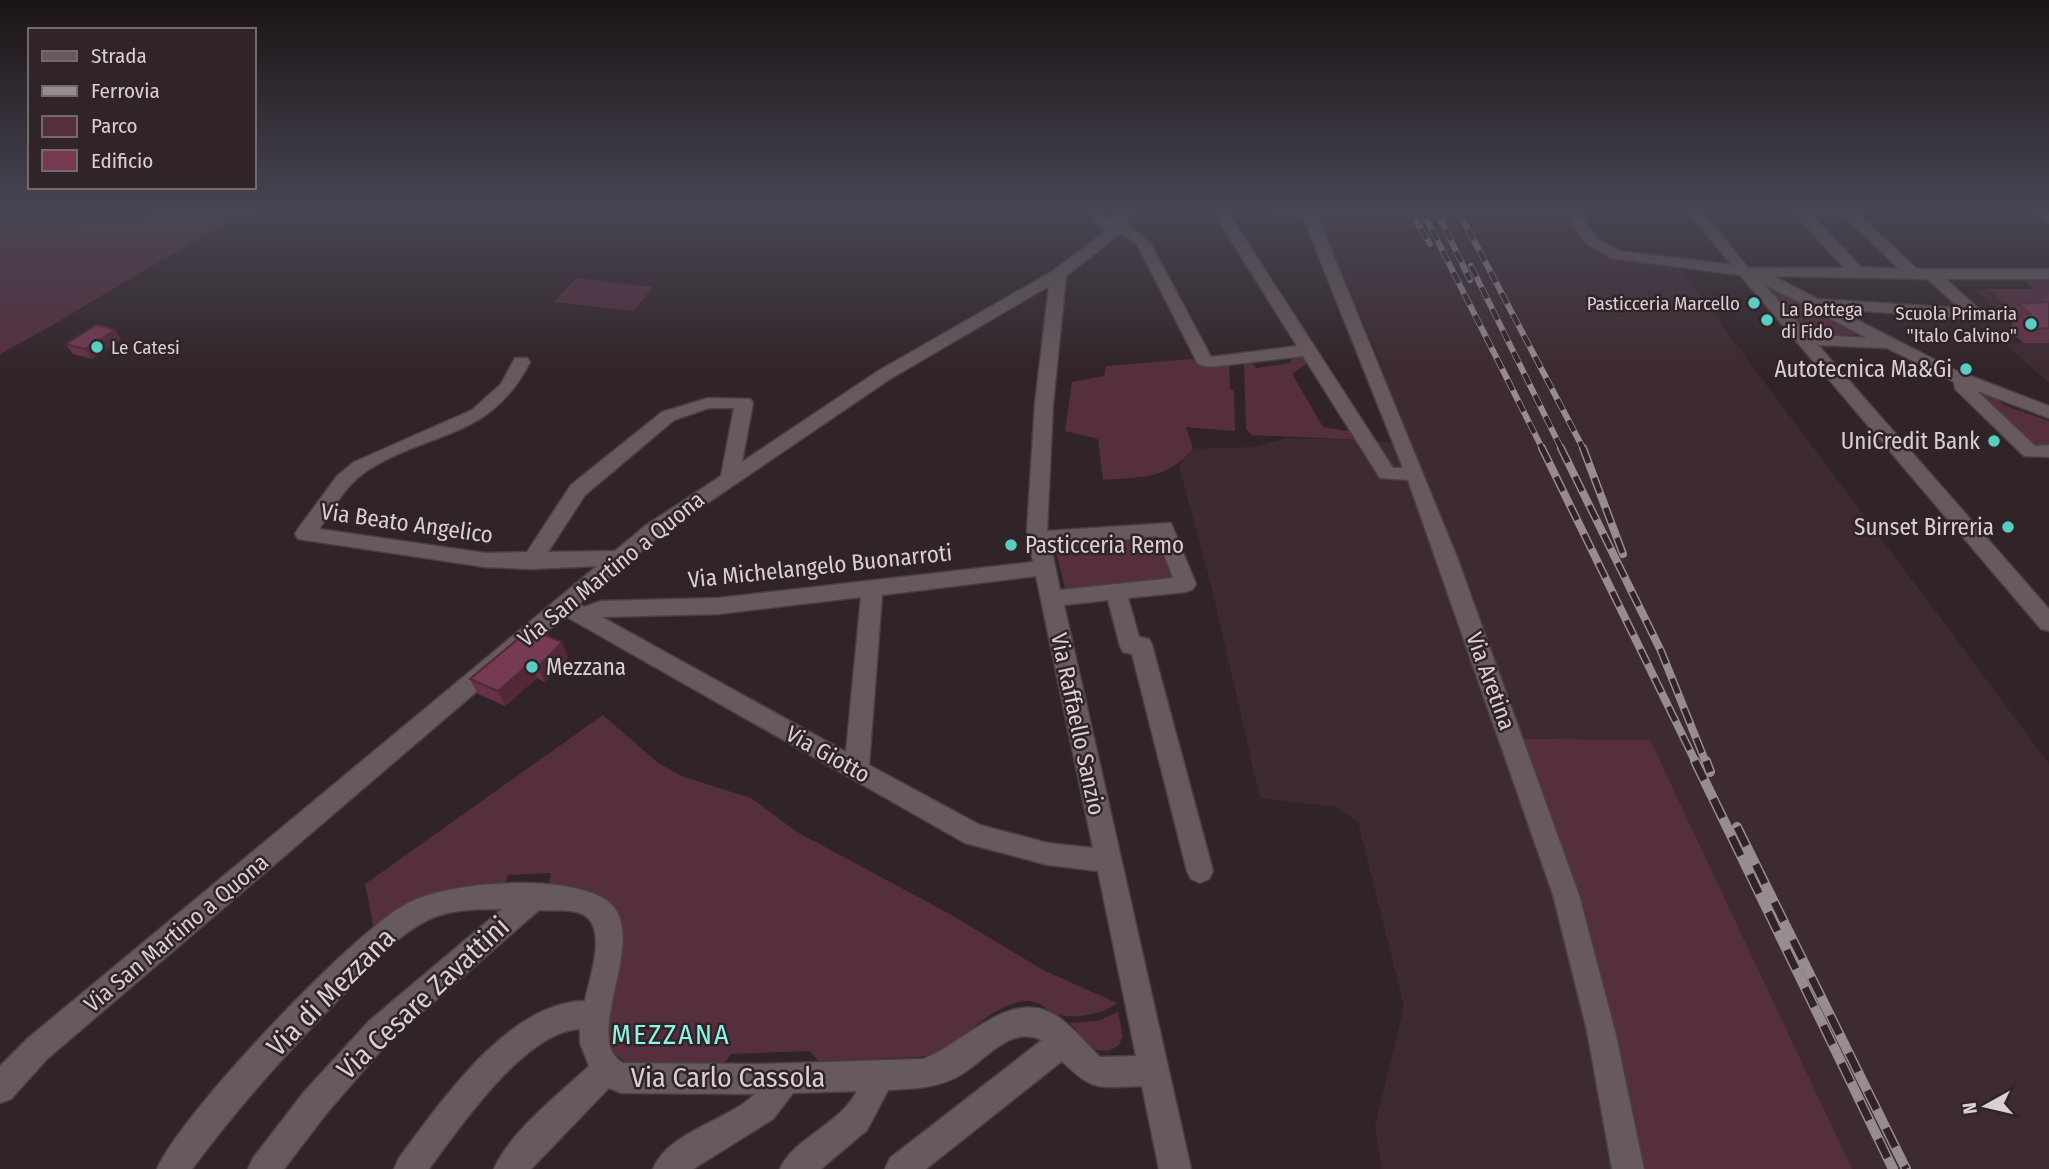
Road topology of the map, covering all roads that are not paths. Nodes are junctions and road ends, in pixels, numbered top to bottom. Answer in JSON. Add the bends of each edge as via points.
{"nodes":[{"id":1,"x":1073,"y":263,"type":"edge"},
{"id":2,"x":1154,"y":263,"type":"edge"},
{"id":3,"x":1253,"y":263,"type":"edge"},
{"id":4,"x":1330,"y":263,"type":"edge"},
{"id":5,"x":1678,"y":263,"type":"edge"},
{"id":6,"x":1742,"y":263,"type":"edge"},
{"id":7,"x":1848,"y":263,"type":"edge"},
{"id":8,"x":1901,"y":263,"type":"edge"},
{"id":9,"x":1749,"y":270,"type":"junction"},
{"id":10,"x":1856,"y":271,"type":"junction"},
{"id":11,"x":1058,"y":274,"type":"junction"},
{"id":12,"x":1913,"y":274,"type":"junction"},
{"id":13,"x":1932,"y":274,"type":"junction"},
{"id":14,"x":2049,"y":274,"type":"edge"},
{"id":15,"x":1813,"y":302,"type":"junction"},
{"id":16,"x":1804,"y":340,"type":"junction"},
{"id":17,"x":1892,"y":344,"type":"junction"},
{"id":18,"x":1308,"y":350,"type":"junction"},
{"id":19,"x":521,"y":362,"type":"dead end"},
{"id":20,"x":1949,"y":374,"type":"junction"},
{"id":21,"x":2049,"y":412,"type":"edge"},
{"id":22,"x":2049,"y":452,"type":"edge"},
{"id":23,"x":1414,"y":474,"type":"junction"},
{"id":24,"x":730,"y":475,"type":"junction"},
{"id":25,"x":1039,"y":541,"type":"junction"},
{"id":26,"x":620,"y":558,"type":"junction"},
{"id":27,"x":531,"y":562,"type":"junction"},
{"id":28,"x":1045,"y":568,"type":"junction"},
{"id":29,"x":872,"y":588,"type":"junction"},
{"id":30,"x":1116,"y":592,"type":"junction"},
{"id":31,"x":1052,"y":600,"type":"junction"},
{"id":32,"x":580,"y":608,"type":"junction"},
{"id":33,"x":2049,"y":623,"type":"edge"},
{"id":34,"x":857,"y":768,"type":"junction"},
{"id":35,"x":1107,"y":860,"type":"junction"},
{"id":36,"x":1200,"y":871,"type":"dead end"},
{"id":37,"x":534,"y":898,"type":"junction"},
{"id":38,"x":595,"y":1015,"type":"junction"},
{"id":39,"x":1064,"y":1041,"type":"junction"},
{"id":40,"x":606,"y":1070,"type":"junction"},
{"id":41,"x":1152,"y":1071,"type":"junction"},
{"id":42,"x":877,"y":1077,"type":"junction"},
{"id":43,"x":785,"y":1079,"type":"junction"},
{"id":44,"x":0,"y":1088,"type":"edge"},
{"id":45,"x":173,"y":1169,"type":"edge"},
{"id":46,"x":264,"y":1169,"type":"edge"},
{"id":47,"x":410,"y":1169,"type":"edge"},
{"id":48,"x":510,"y":1169,"type":"edge"},
{"id":49,"x":669,"y":1169,"type":"edge"},
{"id":50,"x":796,"y":1169,"type":"edge"},
{"id":51,"x":901,"y":1169,"type":"edge"},
{"id":52,"x":1175,"y":1169,"type":"edge"},
{"id":53,"x":1628,"y":1169,"type":"edge"}],
"edges":[{"from":1,"to":11,"type":"street","name":"Via San Martino a Quona"},
{"from":2,"to":18,"type":"street","via":[[1204,360]]},
{"from":3,"to":18,"type":"street"},
{"from":4,"to":23,"type":"street","name":"Via Aretina"},
{"from":5,"to":9,"type":"street"},
{"from":6,"to":9,"type":"street"},
{"from":7,"to":10,"type":"street"},
{"from":8,"to":12,"type":"street"},
{"from":9,"to":10,"type":"street"},
{"from":9,"to":15,"type":"street"},
{"from":9,"to":16,"type":"street"},
{"from":10,"to":12,"type":"street"},
{"from":11,"to":24,"type":"street","name":"Via San Martino a Quona","via":[[884,374]]},
{"from":11,"to":25,"type":"street","name":"Via Raffaello Sanzio","via":[[1044,404]]},
{"from":12,"to":13,"type":"street"},
{"from":13,"to":14,"type":"street"},
{"from":13,"to":15,"type":"street","via":[[1975,314]]},
{"from":15,"to":17,"type":"street"},
{"from":16,"to":17,"type":"street"},
{"from":16,"to":33,"type":"street"},
{"from":17,"to":20,"type":"street"},
{"from":18,"to":23,"type":"street","via":[[1387,474]]},
{"from":19,"to":27,"type":"street","name":"Via Beato Angelico","via":[[508,387],[478,414],[361,466],[344,480],[306,534],[485,560]]},
{"from":20,"to":21,"type":"street"},
{"from":20,"to":22,"type":"street","via":[[2031,452]]},
{"from":23,"to":53,"type":"street","name":"Via Aretina","via":[[1566,895],[1601,1031]]},
{"from":24,"to":26,"type":"street","name":"Via San Martino a Quona"},
{"from":24,"to":27,"type":"street","via":[[744,403],[708,402],[668,416],[578,490]]},
{"from":25,"to":28,"type":"street","name":"Via Raffaello Sanzio"},
{"from":25,"to":30,"type":"street","via":[[1164,528],[1186,584]]},
{"from":26,"to":27,"type":"street","name":"Via Beato Angelico"},
{"from":26,"to":32,"type":"street","name":"Via San Martino a Quona"},
{"from":28,"to":29,"type":"street","name":"Via Michelangelo Buonarroti"},
{"from":28,"to":31,"type":"street","name":"Via Raffaello Sanzio"},
{"from":29,"to":32,"type":"street","name":"Via Michelangelo Buonarroti","via":[[719,606]]},
{"from":29,"to":34,"type":"street"},
{"from":30,"to":31,"type":"street"},
{"from":30,"to":36,"type":"street","via":[[1131,646],[1141,645]]},
{"from":31,"to":35,"type":"street","name":"Via Raffaello Sanzio"},
{"from":32,"to":34,"type":"street","name":"Via Giotto","via":[[724,698]]},
{"from":32,"to":44,"type":"street","name":"Via San Martino a Quona","via":[[407,735],[37,1049]]},
{"from":34,"to":35,"type":"street","name":"Via Giotto","via":[[974,835],[1048,854]]},
{"from":35,"to":41,"type":"street","name":"Via Raffaello Sanzio"},
{"from":37,"to":38,"type":"street","name":"Via Carlo Cassola","via":[[587,902],[604,918],[607,963]]},
{"from":37,"to":45,"type":"street","name":"Via di Mezzana","via":[[440,903],[397,926],[352,965],[277,1044]]},
{"from":37,"to":46,"type":"street","name":"Via Cesare Zavattini","via":[[379,1031],[315,1102]]},
{"from":38,"to":40,"type":"street","name":"Via Carlo Cassola","via":[[595,1042]]},
{"from":38,"to":47,"type":"street","via":[[559,1018],[524,1039]]},
{"from":39,"to":41,"type":"street","name":"Via Carlo Cassola","via":[[1094,1072]]},
{"from":39,"to":42,"type":"street","name":"Via Carlo Cassola","via":[[1044,1023],[1020,1021],[999,1029],[943,1068]]},
{"from":39,"to":51,"type":"street"},
{"from":40,"to":43,"type":"street","name":"Via Carlo Cassola","via":[[627,1079]]},
{"from":40,"to":48,"type":"street"},
{"from":41,"to":52,"type":"street","name":"Via Raffaello Sanzio"},
{"from":42,"to":43,"type":"street","name":"Via Carlo Cassola"},
{"from":42,"to":50,"type":"street","via":[[866,1111]]},
{"from":43,"to":49,"type":"street","via":[[778,1094],[758,1114],[699,1145]]}]}
